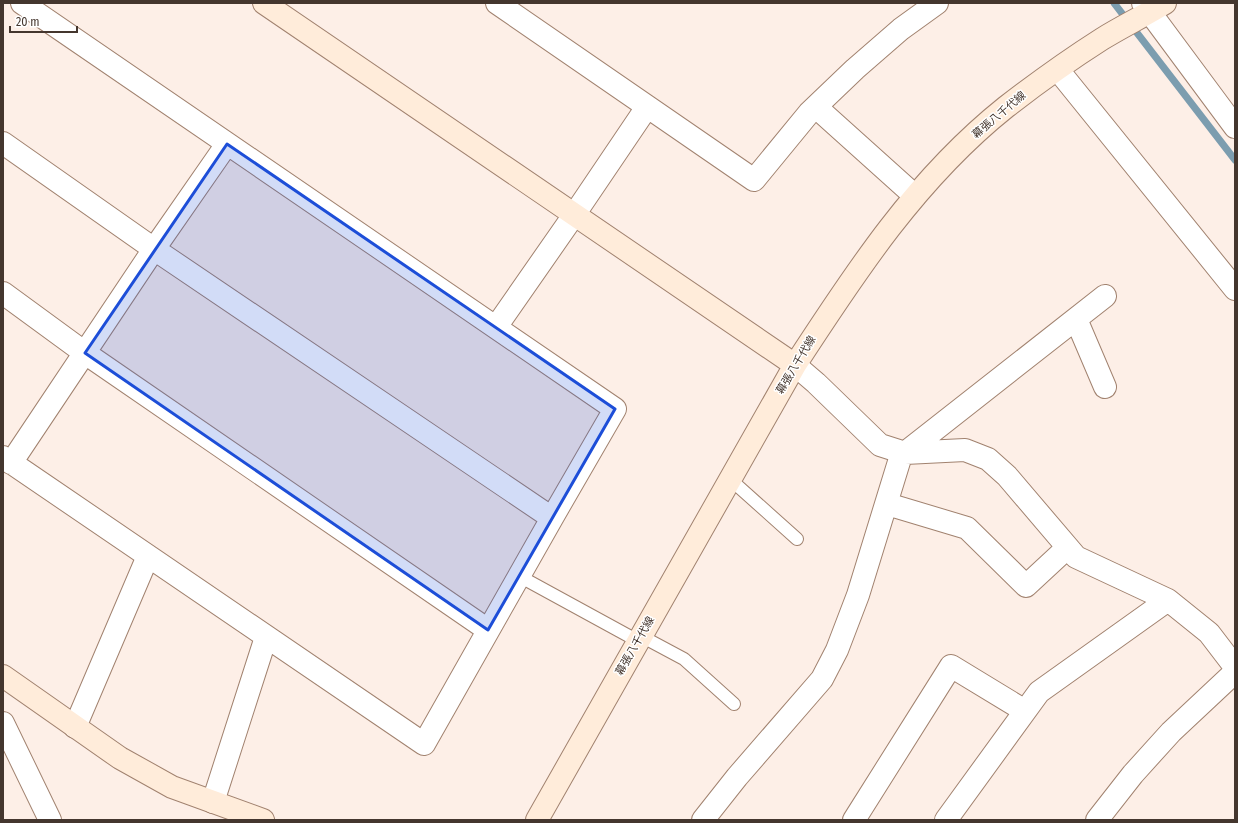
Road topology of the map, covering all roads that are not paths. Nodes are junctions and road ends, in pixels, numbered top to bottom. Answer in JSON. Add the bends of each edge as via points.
{"nodes":[{"id":1,"x":22,"y":3,"type":"edge"},
{"id":2,"x":264,"y":3,"type":"edge"},
{"id":3,"x":937,"y":3,"type":"edge"},
{"id":4,"x":505,"y":5,"type":"edge"},
{"id":5,"x":44,"y":9,"type":"edge"},
{"id":6,"x":1150,"y":9,"type":"edge"},
{"id":7,"x":1058,"y":70,"type":"junction"},
{"id":8,"x":647,"y":107,"type":"junction"},
{"id":9,"x":816,"y":107,"type":"junction"},
{"id":10,"x":1235,"y":127,"type":"edge"},
{"id":11,"x":3,"y":143,"type":"edge"},
{"id":12,"x":228,"y":144,"type":"junction"},
{"id":13,"x":915,"y":196,"type":"junction"},
{"id":14,"x":574,"y":215,"type":"junction"},
{"id":15,"x":154,"y":249,"type":"junction"},
{"id":16,"x":1235,"y":289,"type":"edge"},
{"id":17,"x":3,"y":293,"type":"edge"},
{"id":18,"x":1105,"y":296,"type":"dead end"},
{"id":19,"x":1076,"y":319,"type":"junction"},
{"id":20,"x":496,"y":327,"type":"junction"},
{"id":21,"x":85,"y":353,"type":"junction"},
{"id":22,"x":795,"y":365,"type":"junction"},
{"id":23,"x":1105,"y":387,"type":"dead end"},
{"id":24,"x":904,"y":453,"type":"junction"},
{"id":25,"x":7,"y":460,"type":"edge"},
{"id":26,"x":730,"y":479,"type":"junction"},
{"id":27,"x":887,"y":504,"type":"junction"},
{"id":28,"x":552,"y":518,"type":"junction"},
{"id":29,"x":797,"y":538,"type":"dead end"},
{"id":30,"x":1067,"y":548,"type":"junction"},
{"id":31,"x":148,"y":556,"type":"junction"},
{"id":32,"x":519,"y":576,"type":"junction"},
{"id":33,"x":1168,"y":600,"type":"junction"},
{"id":34,"x":488,"y":630,"type":"junction"},
{"id":35,"x":266,"y":637,"type":"junction"},
{"id":36,"x":640,"y":639,"type":"junction"},
{"id":37,"x":1235,"y":666,"type":"edge"},
{"id":38,"x":1235,"y":672,"type":"edge"},
{"id":39,"x":3,"y":676,"type":"edge"},
{"id":40,"x":734,"y":704,"type":"dead end"},
{"id":41,"x":1025,"y":711,"type":"junction"},
{"id":42,"x":3,"y":723,"type":"edge"},
{"id":43,"x":74,"y":727,"type":"junction"},
{"id":44,"x":213,"y":802,"type":"junction"},
{"id":45,"x":50,"y":820,"type":"edge"},
{"id":46,"x":263,"y":820,"type":"edge"},
{"id":47,"x":537,"y":820,"type":"edge"},
{"id":48,"x":703,"y":820,"type":"edge"},
{"id":49,"x":854,"y":820,"type":"edge"},
{"id":50,"x":946,"y":820,"type":"edge"},
{"id":51,"x":1097,"y":820,"type":"edge"}],
"edges":[{"from":1,"to":5,"type":"street"},
{"from":2,"to":14,"type":"main road"},
{"from":3,"to":9,"type":"street","via":[[901,29]]},
{"from":4,"to":8,"type":"street"},
{"from":5,"to":12,"type":"street"},
{"from":6,"to":7,"type":"main road","name":"幕張八千代線"},
{"from":6,"to":10,"type":"street"},
{"from":7,"to":13,"type":"main road","name":"幕張八千代線","via":[[1005,108],[971,138]]},
{"from":7,"to":16,"type":"street"},
{"from":8,"to":9,"type":"street","via":[[754,180]]},
{"from":8,"to":14,"type":"street"},
{"from":9,"to":13,"type":"street"},
{"from":11,"to":15,"type":"street"},
{"from":12,"to":15,"type":"street"},
{"from":12,"to":20,"type":"street"},
{"from":13,"to":22,"type":"main road","name":"幕張八千代線","via":[[881,237]]},
{"from":14,"to":20,"type":"street"},
{"from":14,"to":22,"type":"main road"},
{"from":15,"to":21,"type":"street"},
{"from":15,"to":28,"type":"street"},
{"from":17,"to":21,"type":"street"},
{"from":18,"to":19,"type":"street"},
{"from":19,"to":23,"type":"street"},
{"from":19,"to":24,"type":"street"},
{"from":20,"to":28,"type":"street","via":[[615,409]]},
{"from":21,"to":25,"type":"street"},
{"from":21,"to":34,"type":"street"},
{"from":22,"to":24,"type":"street","via":[[880,445]]},
{"from":22,"to":26,"type":"main road","name":"幕張八千代線"},
{"from":24,"to":27,"type":"street"},
{"from":24,"to":30,"type":"street","via":[[965,450],[988,459],[1007,476]]},
{"from":25,"to":31,"type":"street"},
{"from":26,"to":29,"type":"lane"},
{"from":26,"to":36,"type":"main road","name":"幕張八千代線"},
{"from":27,"to":30,"type":"street","via":[[967,528],[1026,586]]},
{"from":27,"to":48,"type":"street","via":[[838,650],[822,679]]},
{"from":28,"to":32,"type":"street"},
{"from":30,"to":33,"type":"street","via":[[1076,557]]},
{"from":31,"to":35,"type":"street"},
{"from":31,"to":43,"type":"street"},
{"from":32,"to":34,"type":"street"},
{"from":32,"to":36,"type":"lane"},
{"from":33,"to":37,"type":"street","via":[[1209,632]]},
{"from":33,"to":41,"type":"street","via":[[1039,692]]},
{"from":34,"to":35,"type":"street","via":[[424,744]]},
{"from":35,"to":44,"type":"street"},
{"from":36,"to":40,"type":"lane","via":[[684,659]]},
{"from":36,"to":47,"type":"main road","name":"幕張八千代線"},
{"from":38,"to":51,"type":"street","via":[[1170,732]]},
{"from":39,"to":43,"type":"main road"},
{"from":41,"to":49,"type":"street","via":[[951,666]]},
{"from":41,"to":50,"type":"street"},
{"from":42,"to":45,"type":"street"},
{"from":43,"to":44,"type":"main road","via":[[120,758],[172,788]]},
{"from":44,"to":46,"type":"main road"}]}
